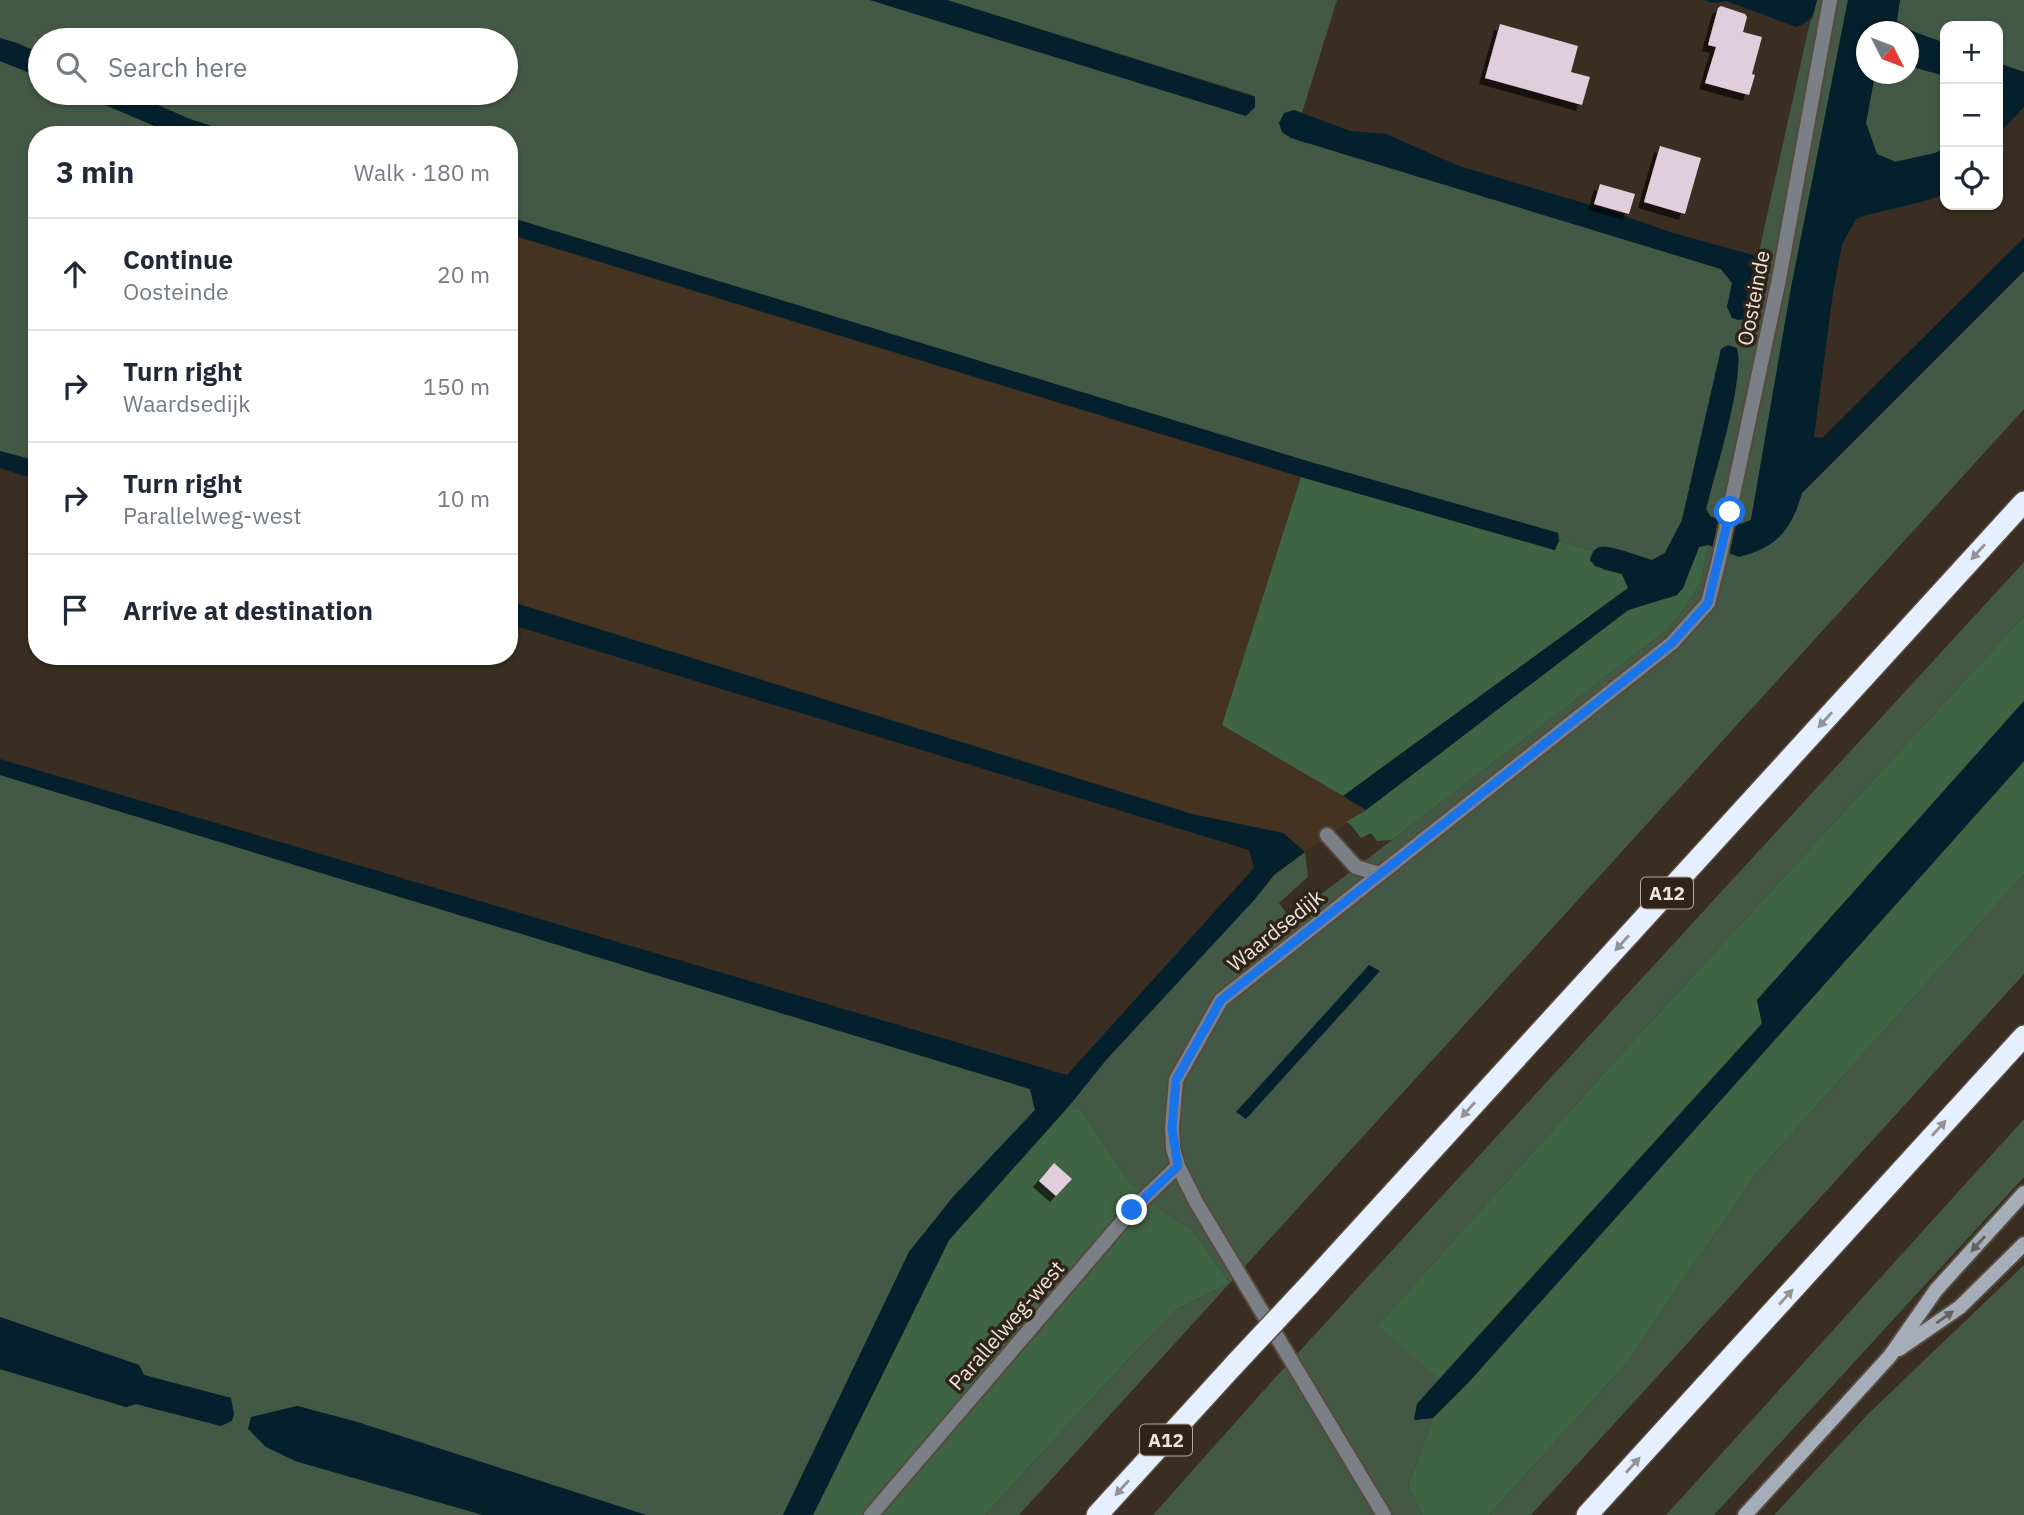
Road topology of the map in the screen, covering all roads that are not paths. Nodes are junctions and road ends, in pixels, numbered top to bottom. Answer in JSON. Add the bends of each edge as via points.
{"nodes":[{"id":1,"x":1830,"y":0,"type":"edge"},
{"id":2,"x":2024,"y":502,"type":"edge"},
{"id":3,"x":1708,"y":603,"type":"joint"},
{"id":4,"x":1327,"y":835,"type":"dead end"},
{"id":5,"x":1379,"y":874,"type":"junction"},
{"id":6,"x":2024,"y":1036,"type":"edge"},
{"id":7,"x":1178,"y":1166,"type":"junction"},
{"id":8,"x":2024,"y":1193,"type":"edge"},
{"id":9,"x":2024,"y":1244,"type":"edge"},
{"id":10,"x":1889,"y":1356,"type":"junction"},
{"id":11,"x":871,"y":1515,"type":"edge"},
{"id":12,"x":1097,"y":1515,"type":"edge"},
{"id":13,"x":1384,"y":1515,"type":"edge"},
{"id":14,"x":1587,"y":1515,"type":"edge"},
{"id":15,"x":1745,"y":1515,"type":"edge"}],
"edges":[{"from":1,"to":3,"type":"street","name":"Oosteinde","via":[[1779,279]]},
{"from":2,"to":12,"type":"highway","number":"A12","one_way":true,"bridge":true},
{"from":3,"to":5,"type":"street","name":"Waardsedijk","via":[[1672,643]]},
{"from":4,"to":5,"type":"street","via":[[1356,867]]},
{"from":5,"to":7,"type":"street","name":"Waardsedijk","via":[[1221,1000],[1176,1080],[1172,1128]]},
{"from":14,"to":6,"type":"highway","one_way":true},
{"from":7,"to":11,"type":"street","name":"Parallelweg-west","via":[[1132,1210]]},
{"from":7,"to":13,"type":"street","name":"Waardsedijk"},
{"from":8,"to":10,"type":"main road","one_way":true,"via":[[1936,1290]]},
{"from":10,"to":9,"type":"main road","one_way":true,"via":[[1960,1307]]},
{"from":10,"to":15,"type":"main road"}]}
